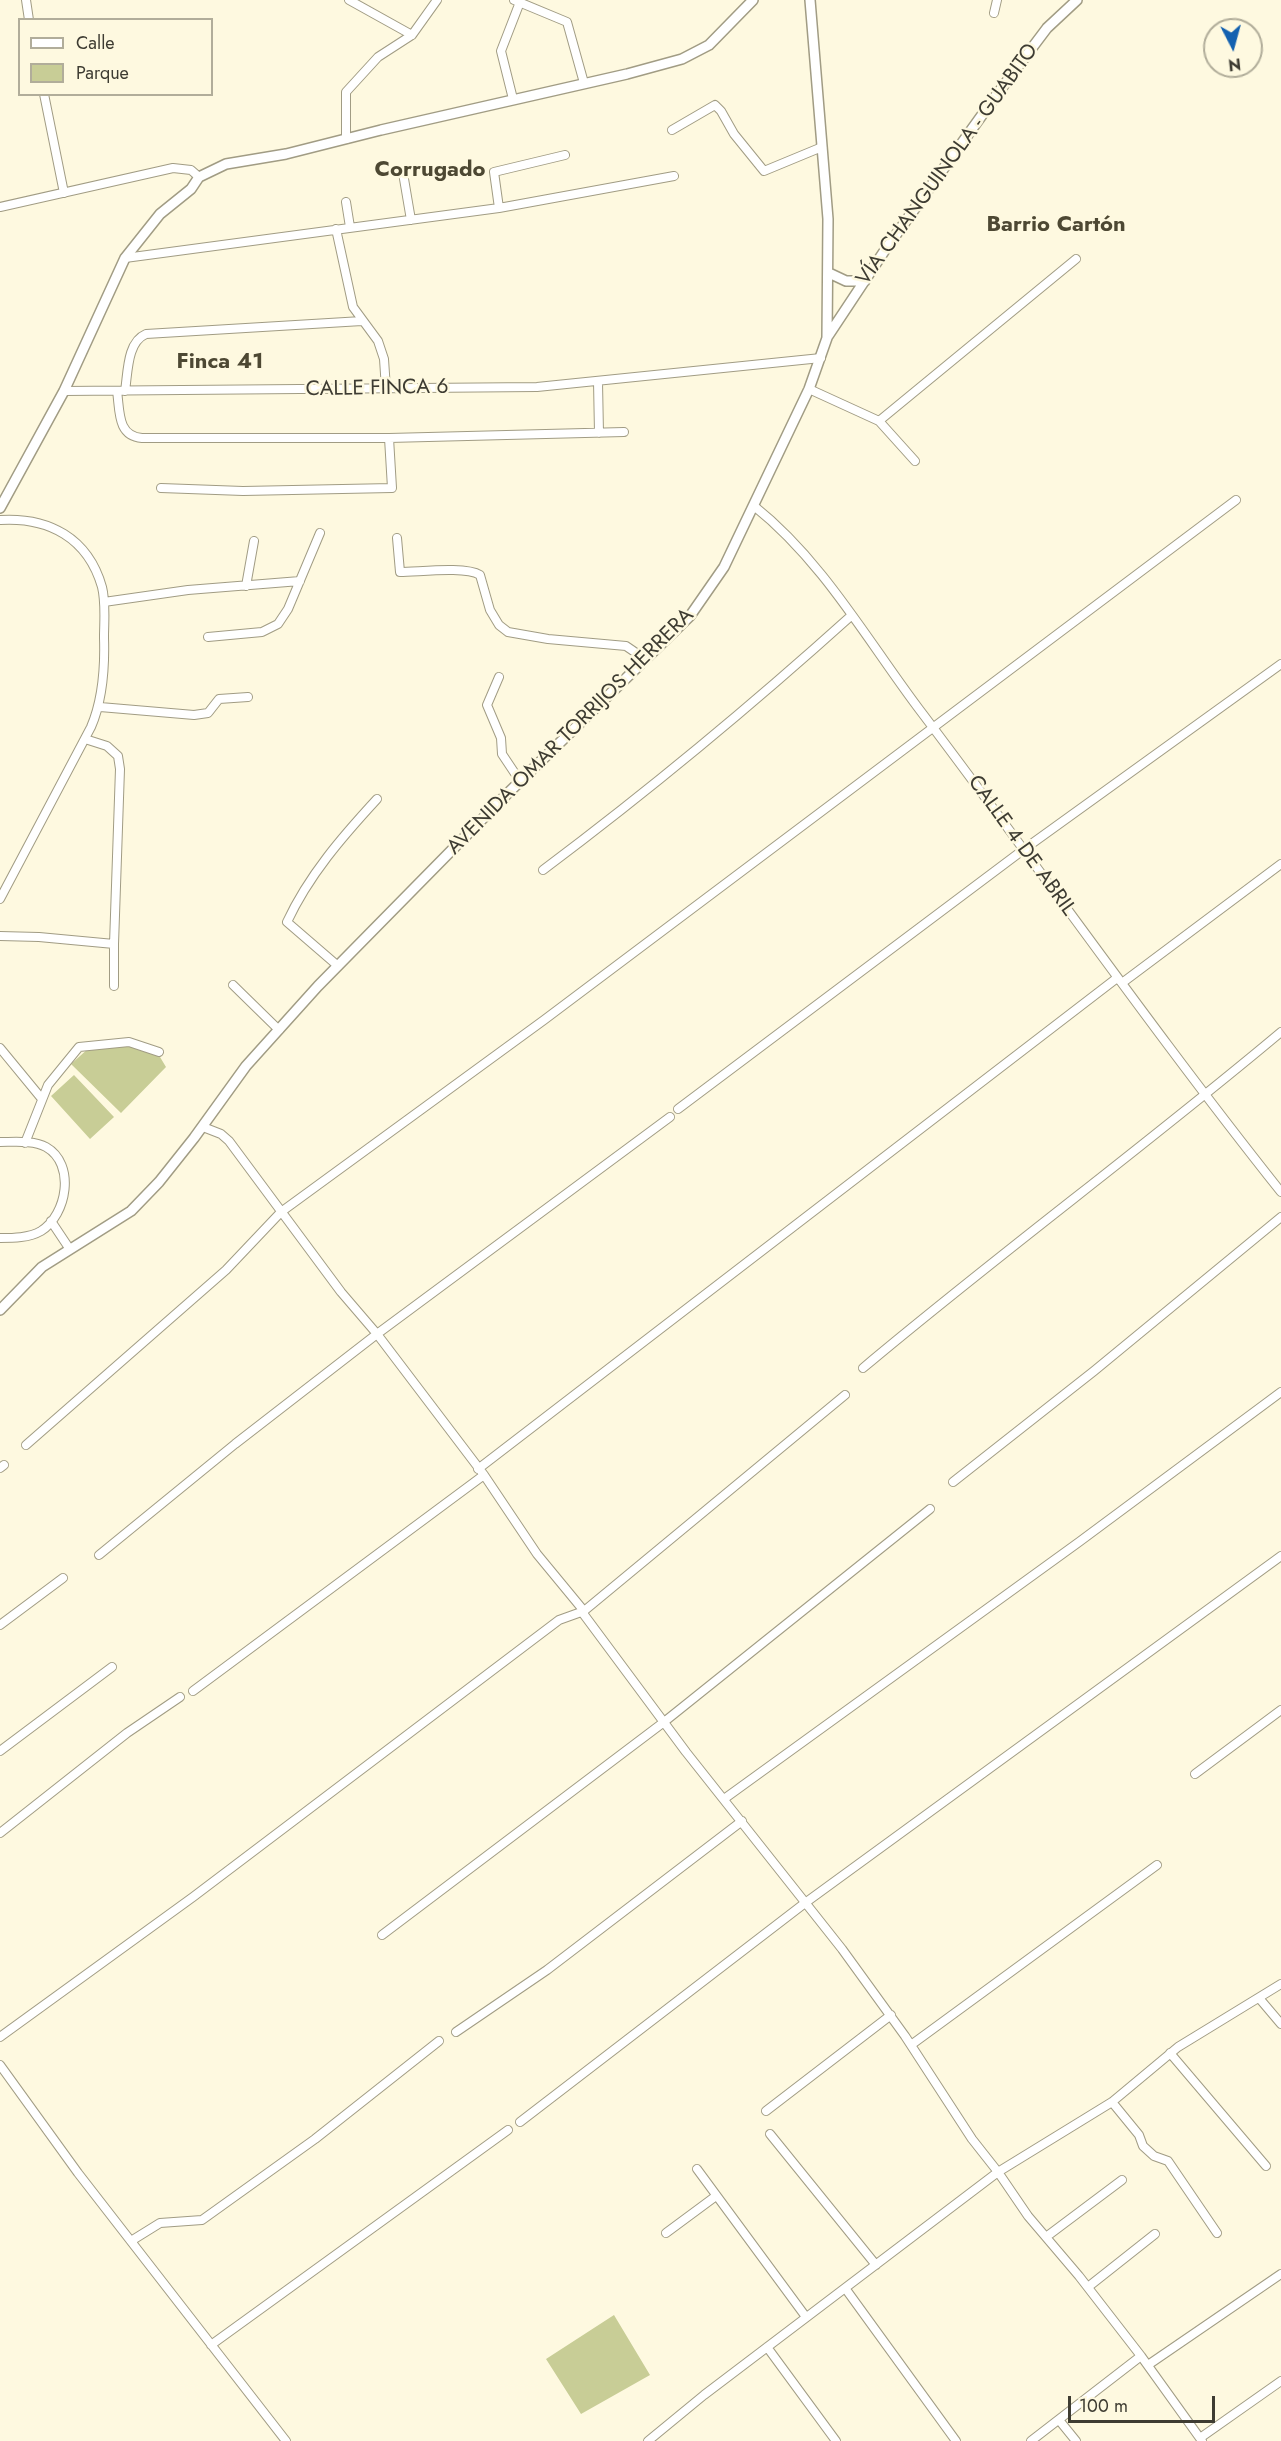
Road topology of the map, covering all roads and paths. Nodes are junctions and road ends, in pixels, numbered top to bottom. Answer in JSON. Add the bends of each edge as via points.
{"nodes":[{"id":1,"x":26,"y":0,"type":"edge"},
{"id":2,"x":349,"y":0,"type":"edge"},
{"id":3,"x":437,"y":0,"type":"edge"},
{"id":4,"x":753,"y":0,"type":"edge"},
{"id":5,"x":810,"y":0,"type":"edge"},
{"id":6,"x":997,"y":0,"type":"edge"},
{"id":7,"x":1077,"y":0,"type":"edge"},
{"id":8,"x":517,"y":1,"type":"edge"},
{"id":9,"x":994,"y":13,"type":"dead end"},
{"id":10,"x":29,"y":18,"type":"edge"},
{"id":11,"x":412,"y":35,"type":"junction"},
{"id":12,"x":584,"y":83,"type":"junction"},
{"id":13,"x":44,"y":96,"type":"edge"},
{"id":14,"x":513,"y":99,"type":"junction"},
{"id":15,"x":672,"y":130,"type":"dead end"},
{"id":16,"x":346,"y":139,"type":"junction"},
{"id":17,"x":822,"y":147,"type":"junction"},
{"id":18,"x":565,"y":155,"type":"dead end"},
{"id":19,"x":403,"y":173,"type":"dead end"},
{"id":20,"x":674,"y":176,"type":"dead end"},
{"id":21,"x":199,"y":177,"type":"junction"},
{"id":22,"x":64,"y":193,"type":"junction"},
{"id":23,"x":346,"y":202,"type":"dead end"},
{"id":24,"x":0,"y":207,"type":"edge"},
{"id":25,"x":499,"y":208,"type":"junction"},
{"id":26,"x":411,"y":220,"type":"junction"},
{"id":27,"x":350,"y":228,"type":"junction"},
{"id":28,"x":336,"y":229,"type":"junction"},
{"id":29,"x":125,"y":258,"type":"junction"},
{"id":30,"x":1076,"y":259,"type":"dead end"},
{"id":31,"x":829,"y":273,"type":"junction"},
{"id":32,"x":865,"y":281,"type":"junction"},
{"id":33,"x":362,"y":321,"type":"junction"},
{"id":34,"x":827,"y":338,"type":"junction"},
{"id":35,"x":821,"y":358,"type":"junction"},
{"id":36,"x":598,"y":382,"type":"junction"},
{"id":37,"x":386,"y":389,"type":"junction"},
{"id":38,"x":809,"y":389,"type":"junction"},
{"id":39,"x":64,"y":390,"type":"junction"},
{"id":40,"x":121,"y":391,"type":"junction"},
{"id":41,"x":879,"y":421,"type":"junction"},
{"id":42,"x":624,"y":432,"type":"dead end"},
{"id":43,"x":599,"y":433,"type":"junction"},
{"id":44,"x":389,"y":438,"type":"junction"},
{"id":45,"x":915,"y":461,"type":"dead end"},
{"id":46,"x":161,"y":488,"type":"dead end"},
{"id":47,"x":1236,"y":500,"type":"dead end"},
{"id":48,"x":754,"y":506,"type":"junction"},
{"id":49,"x":0,"y":508,"type":"edge"},
{"id":50,"x":0,"y":520,"type":"edge"},
{"id":51,"x":320,"y":532,"type":"dead end"},
{"id":52,"x":397,"y":538,"type":"dead end"},
{"id":53,"x":254,"y":541,"type":"dead end"},
{"id":54,"x":300,"y":581,"type":"junction"},
{"id":55,"x":246,"y":586,"type":"junction"},
{"id":56,"x":104,"y":602,"type":"junction"},
{"id":57,"x":852,"y":615,"type":"junction"},
{"id":58,"x":208,"y":637,"type":"dead end"},
{"id":59,"x":645,"y":659,"type":"junction"},
{"id":60,"x":1281,"y":664,"type":"edge"},
{"id":61,"x":499,"y":677,"type":"dead end"},
{"id":62,"x":248,"y":697,"type":"dead end"},
{"id":63,"x":100,"y":707,"type":"junction"},
{"id":64,"x":933,"y":728,"type":"junction"},
{"id":65,"x":85,"y":739,"type":"junction"},
{"id":66,"x":520,"y":781,"type":"junction"},
{"id":67,"x":377,"y":799,"type":"dead end"},
{"id":68,"x":1023,"y":850,"type":"junction"},
{"id":69,"x":1281,"y":864,"type":"edge"},
{"id":70,"x":543,"y":870,"type":"dead end"},
{"id":71,"x":0,"y":899,"type":"edge"},
{"id":72,"x":0,"y":936,"type":"edge"},
{"id":73,"x":114,"y":944,"type":"junction"},
{"id":74,"x":338,"y":966,"type":"junction"},
{"id":75,"x":1120,"y":980,"type":"junction"},
{"id":76,"x":233,"y":985,"type":"dead end"},
{"id":77,"x":114,"y":986,"type":"dead end"},
{"id":78,"x":279,"y":1030,"type":"junction"},
{"id":79,"x":1281,"y":1032,"type":"edge"},
{"id":80,"x":0,"y":1048,"type":"edge"},
{"id":81,"x":159,"y":1052,"type":"dead end"},
{"id":82,"x":1205,"y":1096,"type":"junction"},
{"id":83,"x":42,"y":1099,"type":"junction"},
{"id":84,"x":678,"y":1109,"type":"dead end"},
{"id":85,"x":670,"y":1117,"type":"dead end"},
{"id":86,"x":202,"y":1127,"type":"junction"},
{"id":87,"x":0,"y":1142,"type":"edge"},
{"id":88,"x":25,"y":1143,"type":"junction"},
{"id":89,"x":1281,"y":1192,"type":"edge"},
{"id":90,"x":281,"y":1212,"type":"junction"},
{"id":91,"x":1281,"y":1217,"type":"edge"},
{"id":92,"x":51,"y":1221,"type":"junction"},
{"id":93,"x":0,"y":1238,"type":"edge"},
{"id":94,"x":69,"y":1248,"type":"junction"},
{"id":95,"x":0,"y":1310,"type":"edge"},
{"id":96,"x":377,"y":1334,"type":"junction"},
{"id":97,"x":863,"y":1368,"type":"dead end"},
{"id":98,"x":1281,"y":1392,"type":"edge"},
{"id":99,"x":845,"y":1395,"type":"dead end"},
{"id":100,"x":26,"y":1445,"type":"dead end"},
{"id":101,"x":481,"y":1472,"type":"junction"},
{"id":102,"x":953,"y":1482,"type":"dead end"},
{"id":103,"x":930,"y":1509,"type":"dead end"},
{"id":104,"x":99,"y":1555,"type":"dead end"},
{"id":105,"x":1281,"y":1556,"type":"edge"},
{"id":106,"x":63,"y":1578,"type":"dead end"},
{"id":107,"x":584,"y":1611,"type":"junction"},
{"id":108,"x":0,"y":1625,"type":"edge"},
{"id":109,"x":112,"y":1667,"type":"dead end"},
{"id":110,"x":193,"y":1691,"type":"dead end"},
{"id":111,"x":180,"y":1697,"type":"dead end"},
{"id":112,"x":1281,"y":1710,"type":"edge"},
{"id":113,"x":664,"y":1722,"type":"junction"},
{"id":114,"x":0,"y":1752,"type":"edge"},
{"id":115,"x":1195,"y":1774,"type":"dead end"},
{"id":116,"x":724,"y":1799,"type":"junction"},
{"id":117,"x":742,"y":1821,"type":"junction"},
{"id":118,"x":0,"y":1833,"type":"edge"},
{"id":119,"x":1157,"y":1864,"type":"dead end"},
{"id":120,"x":805,"y":1904,"type":"junction"},
{"id":121,"x":382,"y":1935,"type":"dead end"},
{"id":122,"x":1281,"y":1984,"type":"edge"},
{"id":123,"x":1259,"y":1998,"type":"junction"},
{"id":124,"x":891,"y":2016,"type":"junction"},
{"id":125,"x":1281,"y":2024,"type":"edge"},
{"id":126,"x":456,"y":2032,"type":"dead end"},
{"id":127,"x":0,"y":2037,"type":"edge"},
{"id":128,"x":439,"y":2041,"type":"dead end"},
{"id":129,"x":911,"y":2045,"type":"junction"},
{"id":130,"x":1170,"y":2053,"type":"junction"},
{"id":131,"x":0,"y":2065,"type":"edge"},
{"id":132,"x":1112,"y":2102,"type":"junction"},
{"id":133,"x":766,"y":2111,"type":"dead end"},
{"id":134,"x":520,"y":2122,"type":"dead end"},
{"id":135,"x":508,"y":2130,"type":"dead end"},
{"id":136,"x":770,"y":2134,"type":"dead end"},
{"id":137,"x":1266,"y":2166,"type":"dead end"},
{"id":138,"x":697,"y":2169,"type":"dead end"},
{"id":139,"x":998,"y":2172,"type":"junction"},
{"id":140,"x":1122,"y":2180,"type":"dead end"},
{"id":141,"x":716,"y":2196,"type":"junction"},
{"id":142,"x":666,"y":2233,"type":"dead end"},
{"id":143,"x":1217,"y":2233,"type":"dead end"},
{"id":144,"x":1155,"y":2234,"type":"dead end"},
{"id":145,"x":1046,"y":2237,"type":"junction"},
{"id":146,"x":131,"y":2241,"type":"junction"},
{"id":147,"x":876,"y":2265,"type":"junction"},
{"id":148,"x":1281,"y":2274,"type":"edge"},
{"id":149,"x":1088,"y":2287,"type":"junction"},
{"id":150,"x":845,"y":2288,"type":"junction"},
{"id":151,"x":806,"y":2318,"type":"junction"},
{"id":152,"x":211,"y":2345,"type":"junction"},
{"id":153,"x":767,"y":2347,"type":"junction"},
{"id":154,"x":1141,"y":2356,"type":"junction"},
{"id":155,"x":1148,"y":2365,"type":"junction"},
{"id":156,"x":1281,"y":2381,"type":"edge"},
{"id":157,"x":1059,"y":2420,"type":"junction"},
{"id":158,"x":1201,"y":2440,"type":"edge"},
{"id":159,"x":286,"y":2441,"type":"edge"},
{"id":160,"x":648,"y":2441,"type":"edge"},
{"id":161,"x":836,"y":2441,"type":"edge"},
{"id":162,"x":956,"y":2441,"type":"edge"},
{"id":163,"x":1031,"y":2441,"type":"edge"},
{"id":164,"x":1076,"y":2441,"type":"edge"}],
"edges":[{"from":1,"to":10,"type":"street"},
{"from":2,"to":11,"type":"street"},
{"from":3,"to":11,"type":"street"},
{"from":4,"to":12,"type":"street","via":[[709,45],[682,59]]},
{"from":5,"to":17,"type":"street","name":"AVENIDA OMAR TORRIJOS HERRERA"},
{"from":6,"to":9,"type":"street"},
{"from":7,"to":32,"type":"street","name":"VÍA CHANGUINOLA - GUABITO","via":[[1047,28]]},
{"from":8,"to":12,"type":"street","via":[[567,22]]},
{"from":8,"to":14,"type":"street","via":[[501,51]]},
{"from":11,"to":16,"type":"street","via":[[378,57],[346,92]]},
{"from":12,"to":14,"type":"street"},
{"from":13,"to":22,"type":"street"},
{"from":14,"to":16,"type":"street"},
{"from":15,"to":17,"type":"street","via":[[715,105],[764,171]]},
{"from":16,"to":21,"type":"street","via":[[226,164]]},
{"from":17,"to":31,"type":"street","name":"AVENIDA OMAR TORRIJOS HERRERA"},
{"from":18,"to":25,"type":"street","via":[[494,172]]},
{"from":19,"to":26,"type":"street"},
{"from":20,"to":25,"type":"street"},
{"from":21,"to":22,"type":"street","via":[[191,170],[173,168]]},
{"from":21,"to":29,"type":"street","via":[[191,189],[160,214]]},
{"from":22,"to":24,"type":"street"},
{"from":23,"to":27,"type":"street"},
{"from":25,"to":26,"type":"street"},
{"from":26,"to":27,"type":"street"},
{"from":27,"to":28,"type":"street"},
{"from":28,"to":29,"type":"street"},
{"from":28,"to":33,"type":"street","via":[[354,307]]},
{"from":29,"to":39,"type":"street"},
{"from":30,"to":41,"type":"street"},
{"from":31,"to":32,"type":"street","via":[[846,281]]},
{"from":31,"to":34,"type":"street","name":"AVENIDA OMAR TORRIJOS HERRERA"},
{"from":32,"to":34,"type":"street","name":"VÍA CHANGUINOLA - GUABITO"},
{"from":33,"to":37,"type":"street","via":[[378,342],[384,359]]},
{"from":33,"to":40,"type":"street","via":[[146,334],[132,348]]},
{"from":34,"to":35,"type":"street","name":"AVENIDA OMAR TORRIJOS HERRERA"},
{"from":35,"to":36,"type":"street","name":"CALLE FINCA 6"},
{"from":35,"to":38,"type":"street","name":"AVENIDA OMAR TORRIJOS HERRERA"},
{"from":36,"to":37,"type":"street","name":"CALLE FINCA 6"},
{"from":36,"to":43,"type":"street"},
{"from":37,"to":40,"type":"street","name":"CALLE FINCA 6"},
{"from":38,"to":41,"type":"street"},
{"from":38,"to":48,"type":"street","name":"AVENIDA OMAR TORRIJOS HERRERA"},
{"from":39,"to":40,"type":"street","name":"CALLE FINCA 6"},
{"from":39,"to":49,"type":"street"},
{"from":40,"to":44,"type":"street","via":[[122,425],[129,436],[136,438]]},
{"from":41,"to":45,"type":"street"},
{"from":42,"to":43,"type":"street"},
{"from":43,"to":44,"type":"street"},
{"from":44,"to":46,"type":"street","via":[[392,488]]},
{"from":47,"to":64,"type":"street"},
{"from":48,"to":57,"type":"street","name":"CALLE 4 DE ABRIL","via":[[794,542]]},
{"from":48,"to":59,"type":"street","name":"AVENIDA OMAR TORRIJOS HERRERA","via":[[709,591],[690,616]]},
{"from":50,"to":56,"type":"street","via":[[24,521],[64,532],[81,547],[93,567]]},
{"from":51,"to":54,"type":"street"},
{"from":52,"to":59,"type":"street","via":[[400,572],[458,571],[480,575],[490,610],[508,632],[626,646]]},
{"from":53,"to":55,"type":"street"},
{"from":54,"to":55,"type":"street"},
{"from":54,"to":58,"type":"street","via":[[278,624],[262,632]]},
{"from":55,"to":56,"type":"street"},
{"from":56,"to":63,"type":"street","via":[[105,660]]},
{"from":57,"to":64,"type":"street","name":"CALLE 4 DE ABRIL"},
{"from":57,"to":70,"type":"street","via":[[723,729]]},
{"from":59,"to":66,"type":"street","name":"AVENIDA OMAR TORRIJOS HERRERA"},
{"from":60,"to":68,"type":"street"},
{"from":61,"to":66,"type":"street","via":[[487,705],[501,738],[502,754]]},
{"from":62,"to":63,"type":"street","via":[[219,699],[208,713],[194,715]]},
{"from":63,"to":65,"type":"street"},
{"from":64,"to":68,"type":"street","name":"CALLE 4 DE ABRIL"},
{"from":64,"to":90,"type":"street"},
{"from":65,"to":71,"type":"street"},
{"from":65,"to":73,"type":"street","via":[[118,756],[120,770]]},
{"from":66,"to":74,"type":"street","name":"AVENIDA OMAR TORRIJOS HERRERA"},
{"from":67,"to":74,"type":"street","via":[[332,848],[287,922]]},
{"from":68,"to":75,"type":"street","name":"CALLE 4 DE ABRIL"},
{"from":68,"to":84,"type":"street"},
{"from":69,"to":75,"type":"street"},
{"from":72,"to":73,"type":"street"},
{"from":73,"to":77,"type":"street"},
{"from":74,"to":78,"type":"street","name":"AVENIDA OMAR TORRIJOS HERRERA"},
{"from":75,"to":82,"type":"street","name":"CALLE 4 DE ABRIL"},
{"from":75,"to":101,"type":"street"},
{"from":76,"to":78,"type":"street"},
{"from":78,"to":86,"type":"street","name":"AVENIDA OMAR TORRIJOS HERRERA","via":[[246,1066]]},
{"from":79,"to":82,"type":"street"},
{"from":80,"to":83,"type":"street"},
{"from":81,"to":83,"type":"street","via":[[129,1042],[79,1047],[48,1085]]},
{"from":82,"to":89,"type":"street","name":"CALLE 4 DE ABRIL"},
{"from":82,"to":97,"type":"street"},
{"from":83,"to":88,"type":"street"},
{"from":85,"to":96,"type":"street"},
{"from":86,"to":90,"type":"street","via":[[229,1141]]},
{"from":86,"to":94,"type":"street","name":"AVENIDA OMAR TORRIJOS HERRERA","via":[[131,1211]]},
{"from":87,"to":88,"type":"street"},
{"from":88,"to":92,"type":"street","via":[[46,1147],[60,1162],[64,1195]]},
{"from":90,"to":96,"type":"street"},
{"from":90,"to":100,"type":"street","via":[[226,1270]]},
{"from":91,"to":102,"type":"street"},
{"from":92,"to":93,"type":"street","via":[[42,1231]]},
{"from":92,"to":94,"type":"street"},
{"from":94,"to":95,"type":"street","name":"AVENIDA OMAR TORRIJOS HERRERA","via":[[42,1267]]},
{"from":96,"to":101,"type":"street"},
{"from":96,"to":104,"type":"street"},
{"from":98,"to":116,"type":"street"},
{"from":99,"to":107,"type":"street"},
{"from":101,"to":107,"type":"street","via":[[537,1554]]},
{"from":101,"to":110,"type":"street"},
{"from":103,"to":113,"type":"street"},
{"from":105,"to":120,"type":"street"},
{"from":106,"to":108,"type":"street"},
{"from":107,"to":113,"type":"street"},
{"from":107,"to":127,"type":"street","via":[[559,1620]]},
{"from":109,"to":114,"type":"street"},
{"from":111,"to":118,"type":"street"},
{"from":112,"to":115,"type":"street"},
{"from":113,"to":116,"type":"street"},
{"from":113,"to":121,"type":"street"},
{"from":116,"to":117,"type":"street"},
{"from":117,"to":120,"type":"street"},
{"from":117,"to":126,"type":"street","via":[[547,1970]]},
{"from":119,"to":129,"type":"street"},
{"from":120,"to":124,"type":"street"},
{"from":120,"to":134,"type":"street"},
{"from":122,"to":123,"type":"street"},
{"from":123,"to":125,"type":"street"},
{"from":123,"to":130,"type":"street"},
{"from":124,"to":129,"type":"street"},
{"from":124,"to":133,"type":"street"},
{"from":128,"to":146,"type":"street","via":[[315,2139],[202,2220],[160,2223]]},
{"from":129,"to":139,"type":"street"},
{"from":130,"to":132,"type":"street"},
{"from":130,"to":137,"type":"street"},
{"from":131,"to":146,"type":"street"},
{"from":132,"to":139,"type":"street"},
{"from":132,"to":143,"type":"street","via":[[1139,2135],[1143,2146],[1168,2161]]},
{"from":135,"to":152,"type":"street"},
{"from":136,"to":147,"type":"street"},
{"from":138,"to":141,"type":"street"},
{"from":139,"to":145,"type":"street"},
{"from":139,"to":147,"type":"street"},
{"from":140,"to":145,"type":"street"},
{"from":141,"to":142,"type":"street"},
{"from":141,"to":151,"type":"street"},
{"from":144,"to":149,"type":"street"},
{"from":145,"to":149,"type":"street"},
{"from":146,"to":152,"type":"street"},
{"from":147,"to":150,"type":"street"},
{"from":148,"to":155,"type":"street"},
{"from":149,"to":154,"type":"street"},
{"from":150,"to":151,"type":"street"},
{"from":150,"to":162,"type":"street"},
{"from":151,"to":153,"type":"street"},
{"from":152,"to":159,"type":"street"},
{"from":153,"to":160,"type":"street"},
{"from":153,"to":161,"type":"street"},
{"from":154,"to":155,"type":"street"},
{"from":154,"to":157,"type":"street"},
{"from":155,"to":158,"type":"street"},
{"from":156,"to":158,"type":"street"},
{"from":157,"to":163,"type":"street"},
{"from":157,"to":164,"type":"street"}]}
